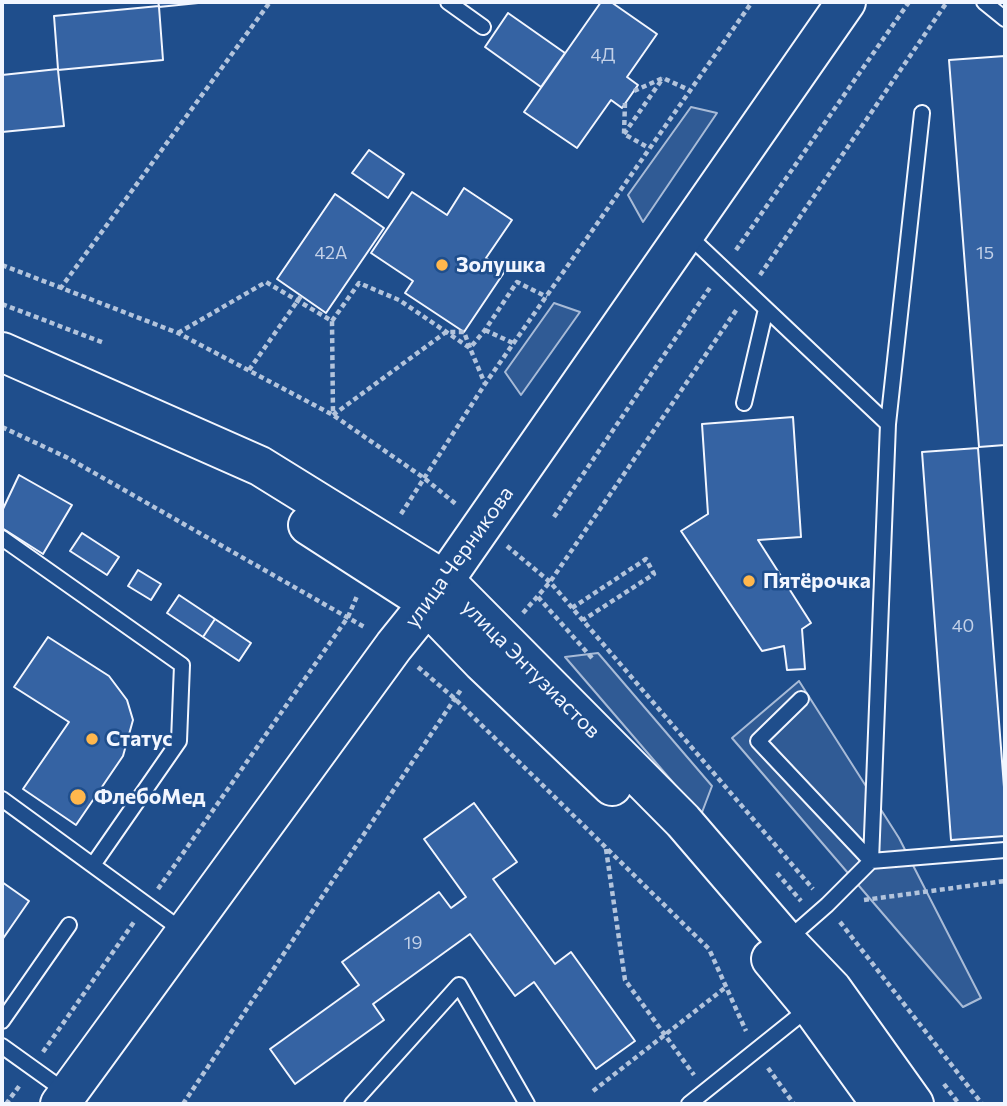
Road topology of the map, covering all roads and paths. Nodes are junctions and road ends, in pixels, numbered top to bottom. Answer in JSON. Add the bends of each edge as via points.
{"nodes":[{"id":1,"x":270,"y":2,"type":"edge"},
{"id":2,"x":448,"y":2,"type":"edge"},
{"id":3,"x":752,"y":2,"type":"edge"},
{"id":4,"x":826,"y":2,"type":"edge"},
{"id":5,"x":846,"y":2,"type":"edge"},
{"id":6,"x":947,"y":2,"type":"edge"},
{"id":7,"x":984,"y":2,"type":"edge"},
{"id":8,"x":1005,"y":19,"type":"edge"},
{"id":9,"x":483,"y":27,"type":"dead end"},
{"id":10,"x":663,"y":78,"type":"junction"},
{"id":11,"x":689,"y":90,"type":"junction"},
{"id":12,"x":634,"y":91,"type":"dead end"},
{"id":13,"x":625,"y":103,"type":"dead end"},
{"id":14,"x":922,"y":113,"type":"dead end"},
{"id":15,"x":624,"y":134,"type":"junction"},
{"id":16,"x":649,"y":148,"type":"junction"},
{"id":17,"x":686,"y":233,"type":"junction"},
{"id":18,"x":2,"y":265,"type":"edge"},
{"id":19,"x":60,"y":289,"type":"junction"},
{"id":20,"x":748,"y":292,"type":"junction"},
{"id":21,"x":547,"y":297,"type":"junction"},
{"id":22,"x":300,"y":298,"type":"junction"},
{"id":23,"x":2,"y":304,"type":"edge"},
{"id":24,"x":766,"y":309,"type":"junction"},
{"id":25,"x":331,"y":321,"type":"junction"},
{"id":26,"x":485,"y":330,"type":"junction"},
{"id":27,"x":178,"y":332,"type":"junction"},
{"id":28,"x":446,"y":332,"type":"junction"},
{"id":29,"x":104,"y":344,"type":"dead end"},
{"id":30,"x":515,"y":345,"type":"junction"},
{"id":31,"x":470,"y":348,"type":"junction"},
{"id":32,"x":2,"y":352,"type":"edge"},
{"id":33,"x":249,"y":370,"type":"junction"},
{"id":34,"x":2,"y":376,"type":"edge"},
{"id":35,"x":485,"y":384,"type":"junction"},
{"id":36,"x":744,"y":403,"type":"dead end"},
{"id":37,"x":333,"y":415,"type":"junction"},
{"id":38,"x":888,"y":424,"type":"junction"},
{"id":39,"x":2,"y":427,"type":"edge"},
{"id":40,"x":424,"y":478,"type":"junction"},
{"id":41,"x":476,"y":520,"type":"junction"},
{"id":42,"x":2,"y":538,"type":"edge"},
{"id":43,"x":377,"y":553,"type":"junction"},
{"id":44,"x":550,"y":582,"type":"junction"},
{"id":45,"x":428,"y":587,"type":"junction"},
{"id":46,"x":537,"y":597,"type":"junction"},
{"id":47,"x":572,"y":608,"type":"junction"},
{"id":48,"x":583,"y":621,"type":"junction"},
{"id":49,"x":374,"y":633,"type":"junction"},
{"id":50,"x":491,"y":651,"type":"junction"},
{"id":51,"x":592,"y":658,"type":"dead end"},
{"id":52,"x":454,"y":698,"type":"junction"},
{"id":53,"x":801,"y":699,"type":"dead end"},
{"id":54,"x":2,"y":799,"type":"edge"},
{"id":55,"x":606,"y":848,"type":"junction"},
{"id":56,"x":1005,"y":850,"type":"edge"},
{"id":57,"x":871,"y":861,"type":"junction"},
{"id":58,"x":93,"y":864,"type":"junction"},
{"id":59,"x":1005,"y":881,"type":"edge"},
{"id":60,"x":827,"y":905,"type":"junction"},
{"id":61,"x":160,"y":913,"type":"junction"},
{"id":62,"x":69,"y":925,"type":"dead end"},
{"id":63,"x":786,"y":941,"type":"junction"},
{"id":64,"x":726,"y":987,"type":"junction"},
{"id":65,"x":810,"y":1007,"type":"junction"},
{"id":66,"x":2,"y":1021,"type":"edge"},
{"id":67,"x":664,"y":1035,"type":"junction"},
{"id":68,"x":2,"y":1046,"type":"edge"},
{"id":69,"x":754,"y":1051,"type":"junction"},
{"id":70,"x":47,"y":1090,"type":"edge"},
{"id":71,"x":706,"y":1090,"type":"junction"},
{"id":72,"x":593,"y":1091,"type":"dead end"},
{"id":73,"x":6,"y":1104,"type":"edge"},
{"id":74,"x":183,"y":1104,"type":"edge"},
{"id":75,"x":352,"y":1104,"type":"edge"},
{"id":76,"x":527,"y":1104,"type":"edge"},
{"id":77,"x":688,"y":1104,"type":"edge"},
{"id":78,"x":794,"y":1104,"type":"edge"},
{"id":79,"x":881,"y":1104,"type":"edge"},
{"id":80,"x":914,"y":1104,"type":"edge"},
{"id":81,"x":982,"y":1104,"type":"edge"}],
"edges":[{"from":1,"to":19,"type":"path"},
{"from":2,"to":9,"type":"lane"},
{"from":3,"to":11,"type":"path"},
{"from":4,"to":41,"type":"street","name":"улица Черникова"},
{"from":5,"to":17,"type":"street","name":"улица Черникова"},
{"from":6,"to":20,"type":"path"},
{"from":7,"to":8,"type":"lane"},
{"from":10,"to":11,"type":"path"},
{"from":10,"to":12,"type":"path"},
{"from":10,"to":15,"type":"path"},
{"from":11,"to":16,"type":"path"},
{"from":13,"to":15,"type":"path"},
{"from":14,"to":38,"type":"lane"},
{"from":15,"to":16,"type":"path"},
{"from":16,"to":21,"type":"path"},
{"from":17,"to":20,"type":"lane"},
{"from":17,"to":41,"type":"street","name":"улица Черникова"},
{"from":18,"to":19,"type":"path"},
{"from":19,"to":27,"type":"path"},
{"from":20,"to":24,"type":"lane"},
{"from":20,"to":44,"type":"path"},
{"from":21,"to":26,"type":"path","via":[[517,282]]},
{"from":21,"to":30,"type":"path"},
{"from":22,"to":25,"type":"path"},
{"from":22,"to":27,"type":"path","via":[[266,282]]},
{"from":22,"to":33,"type":"path"},
{"from":23,"to":29,"type":"path"},
{"from":24,"to":36,"type":"lane"},
{"from":24,"to":38,"type":"lane"},
{"from":25,"to":28,"type":"path","via":[[359,283],[398,300]]},
{"from":25,"to":37,"type":"path"},
{"from":26,"to":30,"type":"path"},
{"from":26,"to":31,"type":"path"},
{"from":27,"to":33,"type":"path"},
{"from":28,"to":31,"type":"path"},
{"from":28,"to":31,"type":"path","via":[[464,332]]},
{"from":28,"to":37,"type":"path"},
{"from":30,"to":35,"type":"path"},
{"from":31,"to":35,"type":"path"},
{"from":32,"to":43,"type":"street","via":[[260,466]]},
{"from":33,"to":37,"type":"path"},
{"from":34,"to":43,"type":"street","via":[[248,487]]},
{"from":35,"to":40,"type":"path"},
{"from":37,"to":40,"type":"path"},
{"from":38,"to":57,"type":"lane"},
{"from":39,"to":49,"type":"path","via":[[68,458]]},
{"from":40,"to":41,"type":"path"},
{"from":40,"to":43,"type":"path"},
{"from":41,"to":44,"type":"path"},
{"from":41,"to":45,"type":"street","name":"улица Черникова"},
{"from":42,"to":58,"type":"lane","via":[[182,665],[179,741]]},
{"from":43,"to":45,"type":"street"},
{"from":43,"to":49,"type":"path"},
{"from":44,"to":46,"type":"path"},
{"from":44,"to":47,"type":"path"},
{"from":45,"to":49,"type":"street","name":"улица Черникова"},
{"from":45,"to":50,"type":"street"},
{"from":46,"to":50,"type":"path"},
{"from":46,"to":51,"type":"path"},
{"from":47,"to":48,"type":"path"},
{"from":47,"to":48,"type":"path","via":[[646,559],[654,574]]},
{"from":48,"to":60,"type":"path"},
{"from":49,"to":52,"type":"path"},
{"from":49,"to":61,"type":"street","name":"улица Черникова"},
{"from":49,"to":61,"type":"path"},
{"from":49,"to":70,"type":"street","name":"улица Черникова"},
{"from":50,"to":52,"type":"path"},
{"from":50,"to":63,"type":"street","name":"улица Энтузиастов","via":[[682,821]]},
{"from":50,"to":65,"type":"street","via":[[663,835]]},
{"from":52,"to":55,"type":"path"},
{"from":52,"to":74,"type":"path"},
{"from":53,"to":57,"type":"lane","via":[[758,741]]},
{"from":54,"to":58,"type":"lane"},
{"from":55,"to":64,"type":"path","via":[[709,949]]},
{"from":55,"to":67,"type":"path","via":[[625,980]]},
{"from":56,"to":57,"type":"lane"},
{"from":57,"to":60,"type":"lane"},
{"from":58,"to":61,"type":"lane"},
{"from":59,"to":60,"type":"path"},
{"from":60,"to":63,"type":"lane"},
{"from":60,"to":81,"type":"path"},
{"from":61,"to":70,"type":"street","name":"улица Черникова"},
{"from":61,"to":70,"type":"path"},
{"from":62,"to":66,"type":"lane"},
{"from":63,"to":80,"type":"street","name":"улица Энтузиастов","via":[[832,989]]},
{"from":64,"to":67,"type":"path"},
{"from":64,"to":69,"type":"path"},
{"from":65,"to":69,"type":"lane"},
{"from":65,"to":79,"type":"street"},
{"from":67,"to":71,"type":"path"},
{"from":67,"to":72,"type":"path"},
{"from":68,"to":70,"type":"lane"},
{"from":69,"to":71,"type":"lane"},
{"from":69,"to":78,"type":"path"},
{"from":70,"to":73,"type":"path"},
{"from":71,"to":77,"type":"lane"},
{"from":75,"to":76,"type":"lane","via":[[458,985]]}]}
